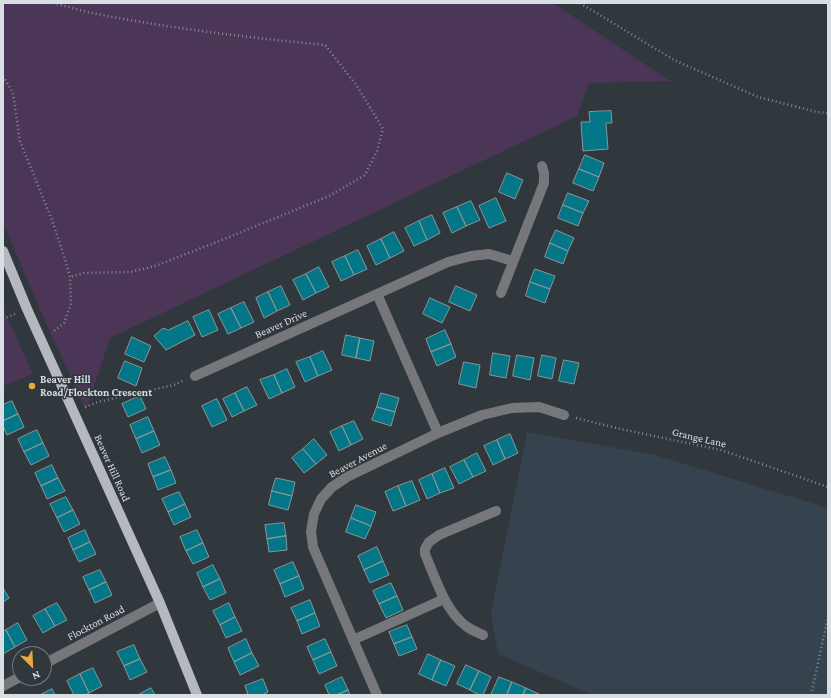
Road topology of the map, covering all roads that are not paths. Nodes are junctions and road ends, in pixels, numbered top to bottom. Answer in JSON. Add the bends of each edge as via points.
{"nodes":[{"id":1,"x":542,"y":166,"type":"dead end"},
{"id":2,"x":3,"y":251,"type":"edge"},
{"id":3,"x":513,"y":261,"type":"junction"},
{"id":4,"x":501,"y":293,"type":"dead end"},
{"id":5,"x":377,"y":294,"type":"junction"},
{"id":6,"x":195,"y":376,"type":"road end"},
{"id":7,"x":564,"y":415,"type":"road end"},
{"id":8,"x":438,"y":433,"type":"junction"},
{"id":9,"x":496,"y":511,"type":"dead end"},
{"id":10,"x":444,"y":599,"type":"junction"},
{"id":11,"x":160,"y":603,"type":"junction"},
{"id":12,"x":483,"y":635,"type":"dead end"},
{"id":13,"x":353,"y":640,"type":"junction"},
{"id":14,"x":52,"y":660,"type":"edge"},
{"id":15,"x":12,"y":681,"type":"edge"},
{"id":16,"x":3,"y":686,"type":"edge"},
{"id":17,"x":197,"y":695,"type":"edge"},
{"id":18,"x":377,"y":695,"type":"edge"}],
"edges":[{"from":1,"to":3,"type":"street","via":[[544,183]]},
{"from":2,"to":11,"type":"main road","name":"Beaver Hill Road"},
{"from":3,"to":4,"type":"street"},
{"from":3,"to":5,"type":"street","name":"Beaver Drive","via":[[489,254],[470,256],[448,262]]},
{"from":5,"to":6,"type":"street","name":"Beaver Drive"},
{"from":5,"to":8,"type":"street"},
{"from":7,"to":8,"type":"street","name":"Beaver Avenue","via":[[539,407],[512,408],[482,415]]},
{"from":8,"to":13,"type":"street","name":"Beaver Avenue","via":[[347,477],[332,487],[321,499],[314,514],[311,531],[313,547]]},
{"from":9,"to":10,"type":"street","via":[[439,535],[425,548],[425,554]]},
{"from":10,"to":12,"type":"street","via":[[466,626]]},
{"from":10,"to":13,"type":"street"},
{"from":11,"to":14,"type":"street","name":"Flockton Road"},
{"from":11,"to":17,"type":"main road","name":"Beaver Hill Road"},
{"from":13,"to":18,"type":"street","name":"Beaver Avenue"},
{"from":15,"to":16,"type":"street"}]}
